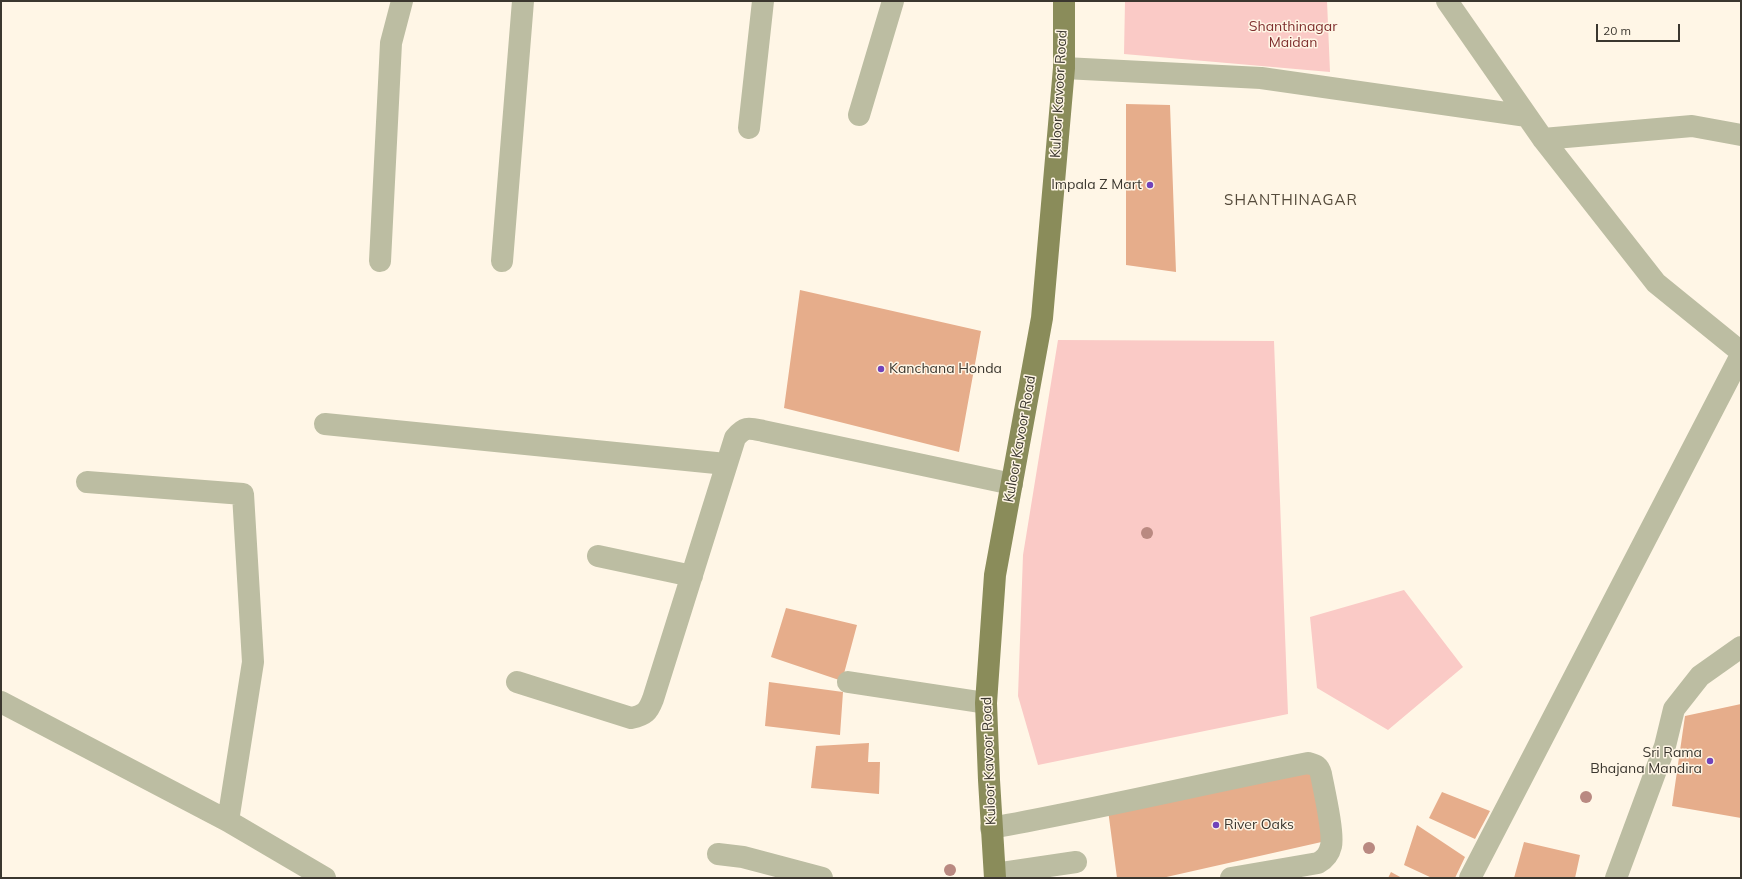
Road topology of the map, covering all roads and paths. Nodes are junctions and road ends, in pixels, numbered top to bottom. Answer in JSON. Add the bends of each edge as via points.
{"nodes":[{"id":1,"x":402,"y":1,"type":"edge"},
{"id":2,"x":523,"y":1,"type":"edge"},
{"id":3,"x":763,"y":1,"type":"edge"},
{"id":4,"x":893,"y":1,"type":"edge"},
{"id":5,"x":1064,"y":1,"type":"edge"},
{"id":6,"x":1447,"y":1,"type":"edge"},
{"id":7,"x":1064,"y":68,"type":"junction"},
{"id":8,"x":859,"y":115,"type":"dead end"},
{"id":9,"x":1527,"y":116,"type":"junction"},
{"id":10,"x":749,"y":128,"type":"dead end"},
{"id":11,"x":1741,"y":135,"type":"edge"},
{"id":12,"x":1543,"y":139,"type":"junction"},
{"id":13,"x":380,"y":261,"type":"dead end"},
{"id":14,"x":502,"y":261,"type":"dead end"},
{"id":15,"x":1741,"y":353,"type":"edge"},
{"id":16,"x":325,"y":424,"type":"dead end"},
{"id":17,"x":726,"y":464,"type":"junction"},
{"id":18,"x":86,"y":482,"type":"dead end"},
{"id":19,"x":1012,"y":484,"type":"junction"},
{"id":20,"x":598,"y":556,"type":"dead end"},
{"id":21,"x":692,"y":576,"type":"junction"},
{"id":22,"x":1741,"y":647,"type":"edge"},
{"id":23,"x":517,"y":682,"type":"dead end"},
{"id":24,"x":848,"y":682,"type":"dead end"},
{"id":25,"x":1,"y":702,"type":"edge"},
{"id":26,"x":986,"y":703,"type":"junction"},
{"id":27,"x":228,"y":821,"type":"junction"},
{"id":28,"x":992,"y":828,"type":"junction"},
{"id":29,"x":718,"y":854,"type":"dead end"},
{"id":30,"x":1076,"y":862,"type":"dead end"},
{"id":31,"x":995,"y":876,"type":"edge"},
{"id":32,"x":325,"y":878,"type":"edge"},
{"id":33,"x":822,"y":878,"type":"edge"},
{"id":34,"x":1231,"y":878,"type":"edge"},
{"id":35,"x":1470,"y":878,"type":"edge"},
{"id":36,"x":1616,"y":878,"type":"edge"}],
"edges":[{"from":1,"to":13,"type":"street","via":[[391,44]]},
{"from":2,"to":14,"type":"street"},
{"from":3,"to":10,"type":"street"},
{"from":4,"to":8,"type":"street"},
{"from":5,"to":7,"type":"main road","name":"Kuloor Kavoor Road"},
{"from":6,"to":9,"type":"street"},
{"from":7,"to":9,"type":"street","via":[[1261,78]]},
{"from":7,"to":19,"type":"main road","name":"Kuloor Kavoor Road","via":[[1042,318]]},
{"from":9,"to":12,"type":"street"},
{"from":11,"to":12,"type":"street","via":[[1692,126]]},
{"from":12,"to":15,"type":"street","via":[[1656,283]]},
{"from":15,"to":35,"type":"street"},
{"from":16,"to":17,"type":"street"},
{"from":17,"to":19,"type":"street","via":[[735,438],[742,430],[749,428]]},
{"from":17,"to":21,"type":"street"},
{"from":18,"to":27,"type":"street","via":[[243,494],[253,662]]},
{"from":19,"to":26,"type":"main road","name":"Kuloor Kavoor Road","via":[[995,575]]},
{"from":20,"to":21,"type":"street"},
{"from":21,"to":23,"type":"street","via":[[653,699],[648,710],[641,716],[631,718]]},
{"from":22,"to":36,"type":"street","via":[[1700,676],[1674,710],[1665,746]]},
{"from":24,"to":26,"type":"street"},
{"from":25,"to":27,"type":"street"},
{"from":26,"to":28,"type":"main road","name":"Kuloor Kavoor Road"},
{"from":27,"to":32,"type":"street"},
{"from":28,"to":31,"type":"main road","name":"Kuloor Kavoor Road"},
{"from":28,"to":34,"type":"street","via":[[1086,811],[1198,784],[1308,763],[1316,765],[1321,774],[1332,838],[1329,853],[1318,863]]},
{"from":29,"to":33,"type":"street","via":[[749,858]]},
{"from":30,"to":31,"type":"street"}]}
